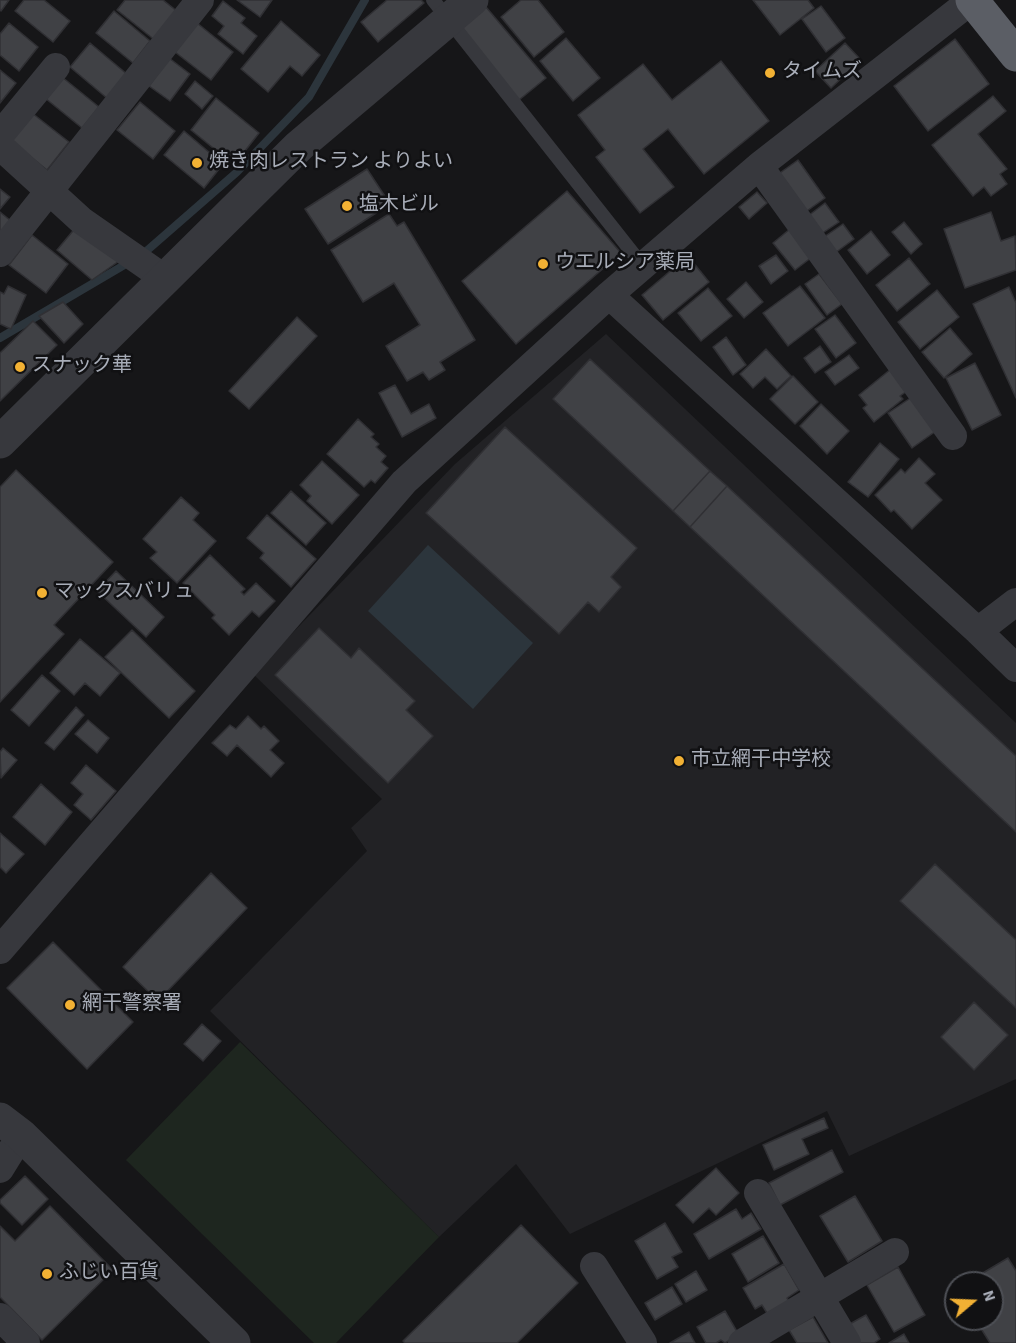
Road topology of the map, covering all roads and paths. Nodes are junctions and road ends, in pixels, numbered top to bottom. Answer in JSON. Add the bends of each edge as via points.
{"nodes":[{"id":1,"x":200,"y":0,"type":"edge"},
{"id":2,"x":972,"y":0,"type":"edge"},
{"id":3,"x":451,"y":7,"type":"edge"},
{"id":4,"x":1016,"y":56,"type":"edge"},
{"id":5,"x":56,"y":67,"type":"dead end"},
{"id":6,"x":0,"y":135,"type":"edge"},
{"id":7,"x":0,"y":146,"type":"edge"},
{"id":8,"x":759,"y":166,"type":"junction"},
{"id":9,"x":50,"y":191,"type":"junction"},
{"id":10,"x":0,"y":253,"type":"edge"},
{"id":11,"x":643,"y":266,"type":"junction"},
{"id":12,"x":164,"y":278,"type":"junction"},
{"id":13,"x":609,"y":296,"type":"junction"},
{"id":14,"x":953,"y":436,"type":"dead end"},
{"id":15,"x":0,"y":442,"type":"edge"},
{"id":16,"x":1016,"y":602,"type":"edge"},
{"id":17,"x":978,"y":632,"type":"junction"},
{"id":18,"x":1016,"y":668,"type":"edge"},
{"id":19,"x":0,"y":950,"type":"edge"},
{"id":20,"x":10,"y":1127,"type":"edge"},
{"id":21,"x":0,"y":1169,"type":"edge"},
{"id":22,"x":758,"y":1193,"type":"dead end"},
{"id":23,"x":895,"y":1252,"type":"dead end"},
{"id":24,"x":594,"y":1266,"type":"dead end"},
{"id":25,"x":820,"y":1296,"type":"junction"},
{"id":26,"x":0,"y":1317,"type":"edge"},
{"id":27,"x":26,"y":1343,"type":"edge"},
{"id":28,"x":234,"y":1343,"type":"edge"},
{"id":29,"x":643,"y":1343,"type":"edge"},
{"id":30,"x":742,"y":1343,"type":"edge"},
{"id":31,"x":847,"y":1343,"type":"edge"}],
"edges":[{"from":1,"to":9,"type":"street"},
{"from":2,"to":4,"type":"highway"},
{"from":2,"to":8,"type":"street"},
{"from":3,"to":11,"type":"lane"},
{"from":3,"to":12,"type":"street","via":[[299,146]]},
{"from":5,"to":6,"type":"street"},
{"from":7,"to":9,"type":"street"},
{"from":8,"to":11,"type":"street"},
{"from":8,"to":14,"type":"street"},
{"from":9,"to":10,"type":"street"},
{"from":9,"to":12,"type":"street","via":[[82,221]]},
{"from":11,"to":13,"type":"street"},
{"from":12,"to":15,"type":"street"},
{"from":13,"to":17,"type":"street"},
{"from":13,"to":19,"type":"street","via":[[404,482]]},
{"from":16,"to":17,"type":"street"},
{"from":17,"to":18,"type":"street"},
{"from":20,"to":21,"type":"street"},
{"from":20,"to":28,"type":"street"},
{"from":22,"to":25,"type":"street"},
{"from":23,"to":25,"type":"street"},
{"from":24,"to":29,"type":"street"},
{"from":25,"to":30,"type":"street"},
{"from":25,"to":31,"type":"street"},
{"from":26,"to":27,"type":"street"}]}
